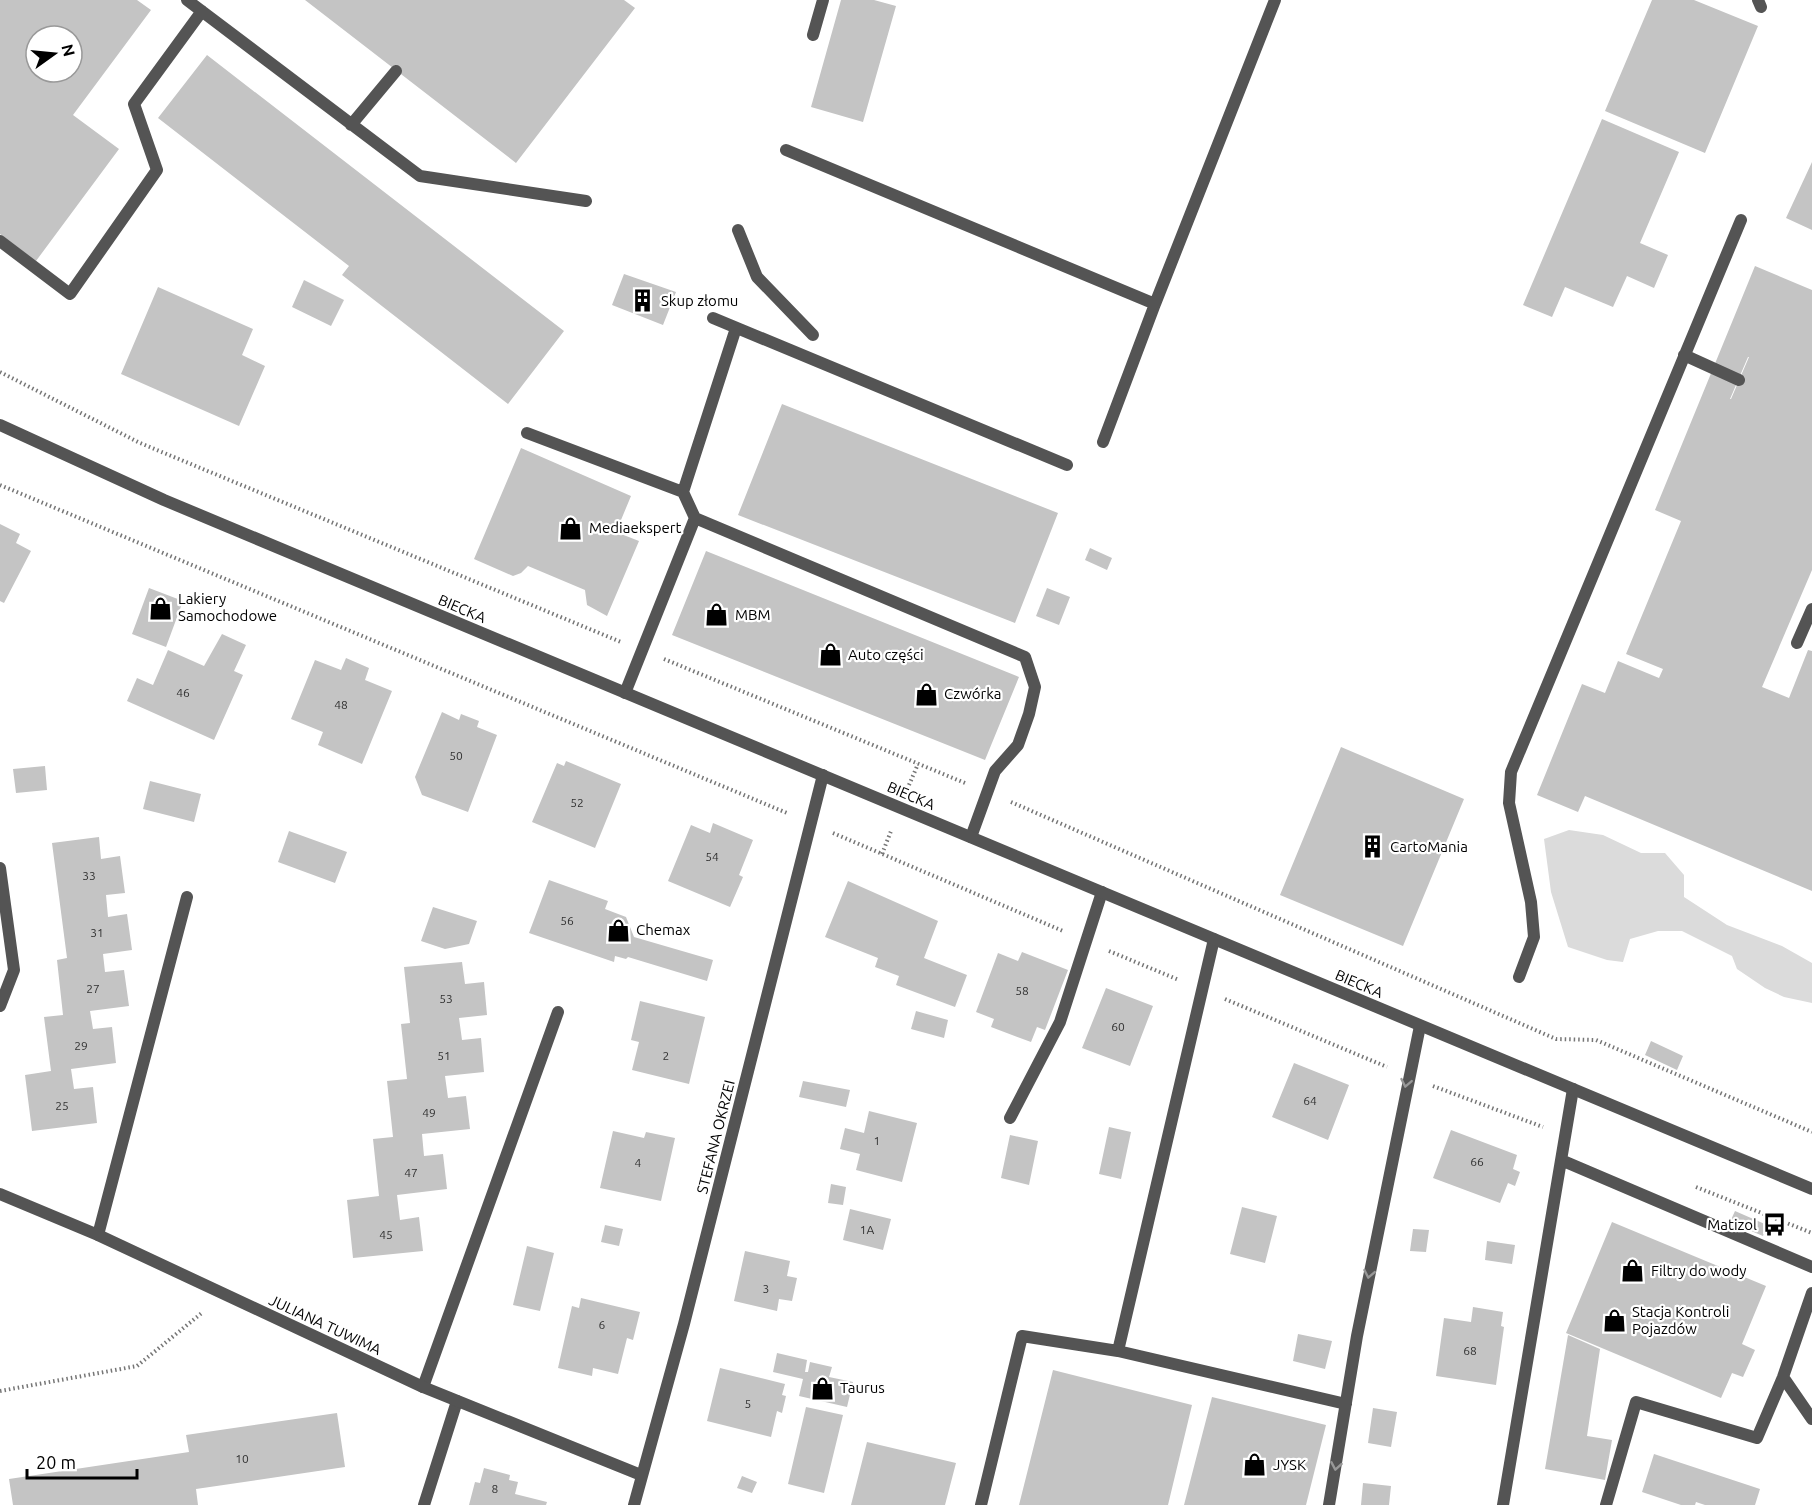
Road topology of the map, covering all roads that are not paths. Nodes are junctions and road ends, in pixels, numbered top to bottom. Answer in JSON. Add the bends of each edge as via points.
{"nodes":[{"id":1,"x":187,"y":0,"type":"edge"},
{"id":2,"x":823,"y":0,"type":"edge"},
{"id":3,"x":1275,"y":0,"type":"edge"},
{"id":4,"x":202,"y":11,"type":"junction"},
{"id":5,"x":813,"y":35,"type":"dead end"},
{"id":6,"x":396,"y":71,"type":"dead end"},
{"id":7,"x":351,"y":125,"type":"junction"},
{"id":8,"x":786,"y":150,"type":"dead end"},
{"id":9,"x":586,"y":201,"type":"dead end"},
{"id":10,"x":1741,"y":220,"type":"dead end"},
{"id":11,"x":738,"y":230,"type":"dead end"},
{"id":12,"x":0,"y":241,"type":"edge"},
{"id":13,"x":1155,"y":304,"type":"junction"},
{"id":14,"x":713,"y":318,"type":"dead end"},
{"id":15,"x":736,"y":328,"type":"junction"},
{"id":16,"x":813,"y":335,"type":"dead end"},
{"id":17,"x":1684,"y":355,"type":"junction"},
{"id":18,"x":1739,"y":380,"type":"dead end"},
{"id":19,"x":0,"y":425,"type":"edge"},
{"id":20,"x":527,"y":433,"type":"dead end"},
{"id":21,"x":1103,"y":442,"type":"dead end"},
{"id":22,"x":1067,"y":465,"type":"dead end"},
{"id":23,"x":682,"y":492,"type":"junction"},
{"id":24,"x":694,"y":518,"type":"junction"},
{"id":25,"x":1812,"y":609,"type":"edge"},
{"id":26,"x":1797,"y":643,"type":"dead end"},
{"id":27,"x":625,"y":693,"type":"junction"},
{"id":28,"x":823,"y":775,"type":"junction"},
{"id":29,"x":971,"y":837,"type":"junction"},
{"id":30,"x":0,"y":868,"type":"edge"},
{"id":31,"x":1102,"y":892,"type":"junction"},
{"id":32,"x":187,"y":897,"type":"dead end"},
{"id":33,"x":1214,"y":939,"type":"junction"},
{"id":34,"x":1519,"y":977,"type":"dead end"},
{"id":35,"x":0,"y":1006,"type":"edge"},
{"id":36,"x":558,"y":1012,"type":"dead end"},
{"id":37,"x":1420,"y":1026,"type":"junction"},
{"id":38,"x":1573,"y":1089,"type":"junction"},
{"id":39,"x":1010,"y":1118,"type":"dead end"},
{"id":40,"x":1561,"y":1160,"type":"junction"},
{"id":41,"x":1812,"y":1189,"type":"edge"},
{"id":42,"x":0,"y":1194,"type":"edge"},
{"id":43,"x":98,"y":1235,"type":"junction"},
{"id":44,"x":1812,"y":1267,"type":"edge"},
{"id":45,"x":1812,"y":1293,"type":"edge"},
{"id":46,"x":1118,"y":1351,"type":"junction"},
{"id":47,"x":1783,"y":1377,"type":"junction"},
{"id":48,"x":423,"y":1387,"type":"junction"},
{"id":49,"x":457,"y":1401,"type":"junction"},
{"id":50,"x":1346,"y":1404,"type":"junction"},
{"id":51,"x":1812,"y":1419,"type":"edge"},
{"id":52,"x":641,"y":1475,"type":"junction"},
{"id":53,"x":424,"y":1505,"type":"edge"},
{"id":54,"x":634,"y":1505,"type":"edge"},
{"id":55,"x":981,"y":1505,"type":"edge"},
{"id":56,"x":1329,"y":1505,"type":"edge"},
{"id":57,"x":1503,"y":1505,"type":"edge"},
{"id":58,"x":1606,"y":1505,"type":"edge"}],
"edges":[{"from":1,"to":4,"type":"street"},
{"from":2,"to":5,"type":"street"},
{"from":3,"to":13,"type":"street"},
{"from":4,"to":7,"type":"street"},
{"from":4,"to":12,"type":"street","via":[[134,104],[157,170],[70,294]]},
{"from":6,"to":7,"type":"street"},
{"from":7,"to":9,"type":"street","via":[[420,176]]},
{"from":8,"to":13,"type":"street"},
{"from":10,"to":17,"type":"street"},
{"from":11,"to":16,"type":"street","via":[[756,276]]},
{"from":13,"to":21,"type":"street"},
{"from":14,"to":15,"type":"street"},
{"from":15,"to":22,"type":"street"},
{"from":15,"to":23,"type":"street"},
{"from":17,"to":18,"type":"street"},
{"from":17,"to":34,"type":"street","via":[[1511,772],[1509,803],[1531,902],[1534,937]]},
{"from":19,"to":27,"type":"street","name":"BIECKA","via":[[164,500]]},
{"from":20,"to":23,"type":"street"},
{"from":23,"to":24,"type":"street"},
{"from":24,"to":27,"type":"street"},
{"from":24,"to":29,"type":"street","via":[[1025,657],[1035,687],[1029,714],[1018,745],[995,771]]},
{"from":25,"to":26,"type":"street"},
{"from":27,"to":28,"type":"street","name":"BIECKA"},
{"from":28,"to":29,"type":"street","name":"BIECKA"},
{"from":28,"to":52,"type":"street","name":"STEFANA OKRZEI","via":[[684,1324]]},
{"from":29,"to":31,"type":"street","name":"BIECKA"},
{"from":30,"to":35,"type":"street","via":[[14,970]]},
{"from":31,"to":33,"type":"street","name":"BIECKA"},
{"from":31,"to":39,"type":"street","via":[[1060,1022]]},
{"from":32,"to":43,"type":"street"},
{"from":33,"to":37,"type":"street","name":"BIECKA"},
{"from":33,"to":46,"type":"street"},
{"from":36,"to":48,"type":"street"},
{"from":37,"to":38,"type":"street","name":"BIECKA"},
{"from":37,"to":50,"type":"street","one_way":true},
{"from":38,"to":40,"type":"street"},
{"from":38,"to":41,"type":"street","name":"BIECKA"},
{"from":40,"to":44,"type":"street"},
{"from":40,"to":57,"type":"street"},
{"from":42,"to":43,"type":"street","name":"JULIANA TUWIMA"},
{"from":43,"to":48,"type":"street","name":"JULIANA TUWIMA"},
{"from":45,"to":47,"type":"street"},
{"from":46,"to":50,"type":"street"},
{"from":46,"to":55,"type":"street","via":[[1022,1336]]},
{"from":47,"to":51,"type":"street"},
{"from":47,"to":58,"type":"street","via":[[1757,1438],[1636,1402]]},
{"from":48,"to":49,"type":"street","name":"JULIANA TUWIMA"},
{"from":49,"to":52,"type":"street","name":"JULIANA TUWIMA"},
{"from":49,"to":53,"type":"street"},
{"from":50,"to":56,"type":"street","one_way":true},
{"from":52,"to":54,"type":"street","name":"STEFANA OKRZEI"}]}
